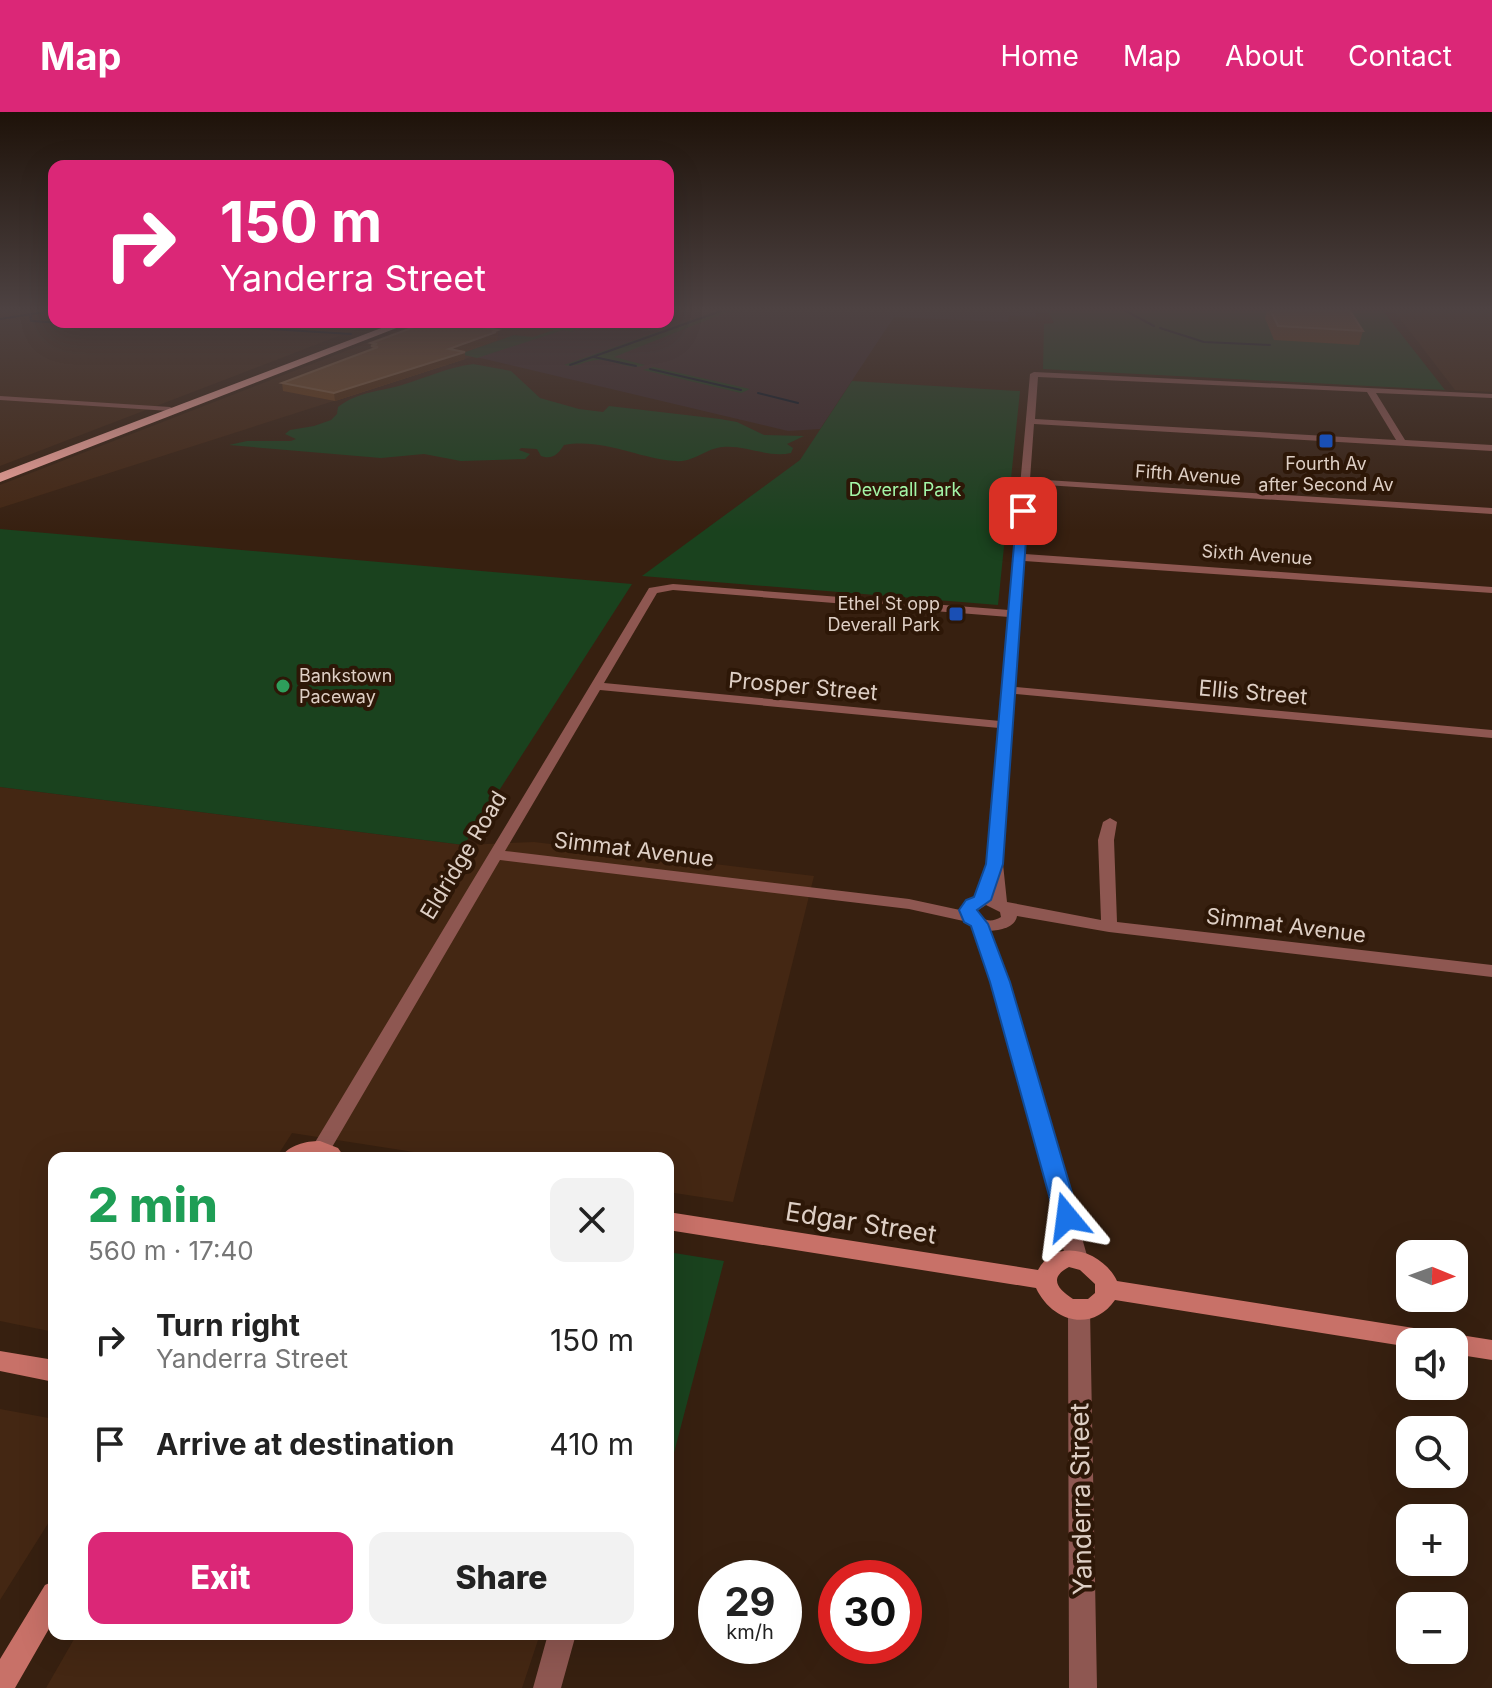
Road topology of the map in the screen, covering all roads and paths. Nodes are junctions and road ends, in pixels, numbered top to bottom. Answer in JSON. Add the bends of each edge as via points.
{"nodes":[{"id":1,"x":234,"y":385,"type":"edge"},
{"id":2,"x":242,"y":385,"type":"edge"},
{"id":3,"x":1034,"y":385,"type":"edge"},
{"id":4,"x":1263,"y":385,"type":"edge"},
{"id":5,"x":1370,"y":390,"type":"junction"},
{"id":6,"x":1492,"y":396,"type":"edge"},
{"id":7,"x":0,"y":398,"type":"edge"},
{"id":8,"x":170,"y":409,"type":"junction"},
{"id":9,"x":1029,"y":421,"type":"junction"},
{"id":10,"x":1402,"y":442,"type":"junction"},
{"id":11,"x":1492,"y":448,"type":"edge"},
{"id":12,"x":0,"y":476,"type":"edge"},
{"id":13,"x":1025,"y":481,"type":"junction"},
{"id":14,"x":1492,"y":511,"type":"edge"},
{"id":15,"x":1018,"y":557,"type":"junction"},
{"id":16,"x":1492,"y":590,"type":"edge"},
{"id":17,"x":1015,"y":614,"type":"junction"},
{"id":18,"x":597,"y":686,"type":"junction"},
{"id":19,"x":1009,"y":690,"type":"junction"},
{"id":20,"x":1005,"y":725,"type":"junction"},
{"id":21,"x":1492,"y":734,"type":"edge"},
{"id":22,"x":1110,"y":822,"type":"dead end"},
{"id":23,"x":497,"y":855,"type":"junction"},
{"id":24,"x":989,"y":913,"type":"junction"},
{"id":25,"x":1109,"y":927,"type":"junction"},
{"id":26,"x":1492,"y":971,"type":"edge"},
{"id":27,"x":302,"y":1152,"type":"edge"},
{"id":28,"x":323,"y":1152,"type":"edge"},
{"id":29,"x":329,"y":1152,"type":"edge"},
{"id":30,"x":674,"y":1222,"type":"edge"},
{"id":31,"x":1077,"y":1259,"type":"junction"},
{"id":32,"x":1044,"y":1280,"type":"junction"},
{"id":33,"x":1107,"y":1289,"type":"junction"},
{"id":34,"x":1079,"y":1310,"type":"junction"},
{"id":35,"x":1396,"y":1335,"type":"edge"},
{"id":36,"x":1468,"y":1346,"type":"edge"},
{"id":37,"x":1492,"y":1350,"type":"edge"},
{"id":38,"x":0,"y":1361,"type":"edge"},
{"id":39,"x":48,"y":1370,"type":"edge"},
{"id":40,"x":48,"y":1604,"type":"edge"},
{"id":41,"x":560,"y":1640,"type":"edge"},
{"id":42,"x":0,"y":1686,"type":"edge"},
{"id":43,"x":547,"y":1688,"type":"edge"},
{"id":44,"x":1083,"y":1688,"type":"edge"}],
"edges":[{"from":1,"to":8,"type":"highway"},
{"from":2,"to":12,"type":"highway"},
{"from":3,"to":9,"type":"street"},
{"from":4,"to":5,"type":"street"},
{"from":5,"to":6,"type":"street"},
{"from":5,"to":10,"type":"street"},
{"from":7,"to":8,"type":"street"},
{"from":8,"to":12,"type":"highway"},
{"from":9,"to":10,"type":"street"},
{"from":9,"to":13,"type":"street"},
{"from":10,"to":11,"type":"street"},
{"from":13,"to":14,"type":"street","name":"Fifth Avenue"},
{"from":13,"to":15,"type":"street"},
{"from":15,"to":16,"type":"street","name":"Sixth Avenue"},
{"from":15,"to":17,"type":"street"},
{"from":17,"to":18,"type":"street","name":"Eldridge Road","via":[[673,587],[653,590]]},
{"from":17,"to":19,"type":"street"},
{"from":18,"to":20,"type":"street","name":"Prosper Street"},
{"from":18,"to":23,"type":"street","name":"Eldridge Road"},
{"from":19,"to":20,"type":"street"},
{"from":19,"to":21,"type":"street","name":"Ellis Street"},
{"from":20,"to":24,"type":"street"},
{"from":22,"to":25,"type":"street"},
{"from":23,"to":24,"type":"street","name":"Simmat Avenue"},
{"from":23,"to":29,"type":"street","name":"Eldridge Road"},
{"from":24,"to":25,"type":"street","name":"Simmat Avenue"},
{"from":24,"to":31,"type":"street","via":[[1000,982]]},
{"from":25,"to":26,"type":"street","name":"Simmat Avenue"},
{"from":27,"to":28,"type":"main road"},
{"from":30,"to":32,"type":"main road","name":"Edgar Street"},
{"from":31,"to":32,"type":"main road","via":[[1058,1261]]},
{"from":31,"to":33,"type":"main road","via":[[1101,1273]]},
{"from":32,"to":34,"type":"main road","via":[[1059,1303]]},
{"from":33,"to":34,"type":"main road","via":[[1096,1307]]},
{"from":33,"to":35,"type":"main road"},
{"from":34,"to":44,"type":"street","name":"Yanderra Street"},
{"from":36,"to":37,"type":"main road"},
{"from":38,"to":39,"type":"main road"},
{"from":40,"to":42,"type":"main road"},
{"from":41,"to":43,"type":"street"}]}
